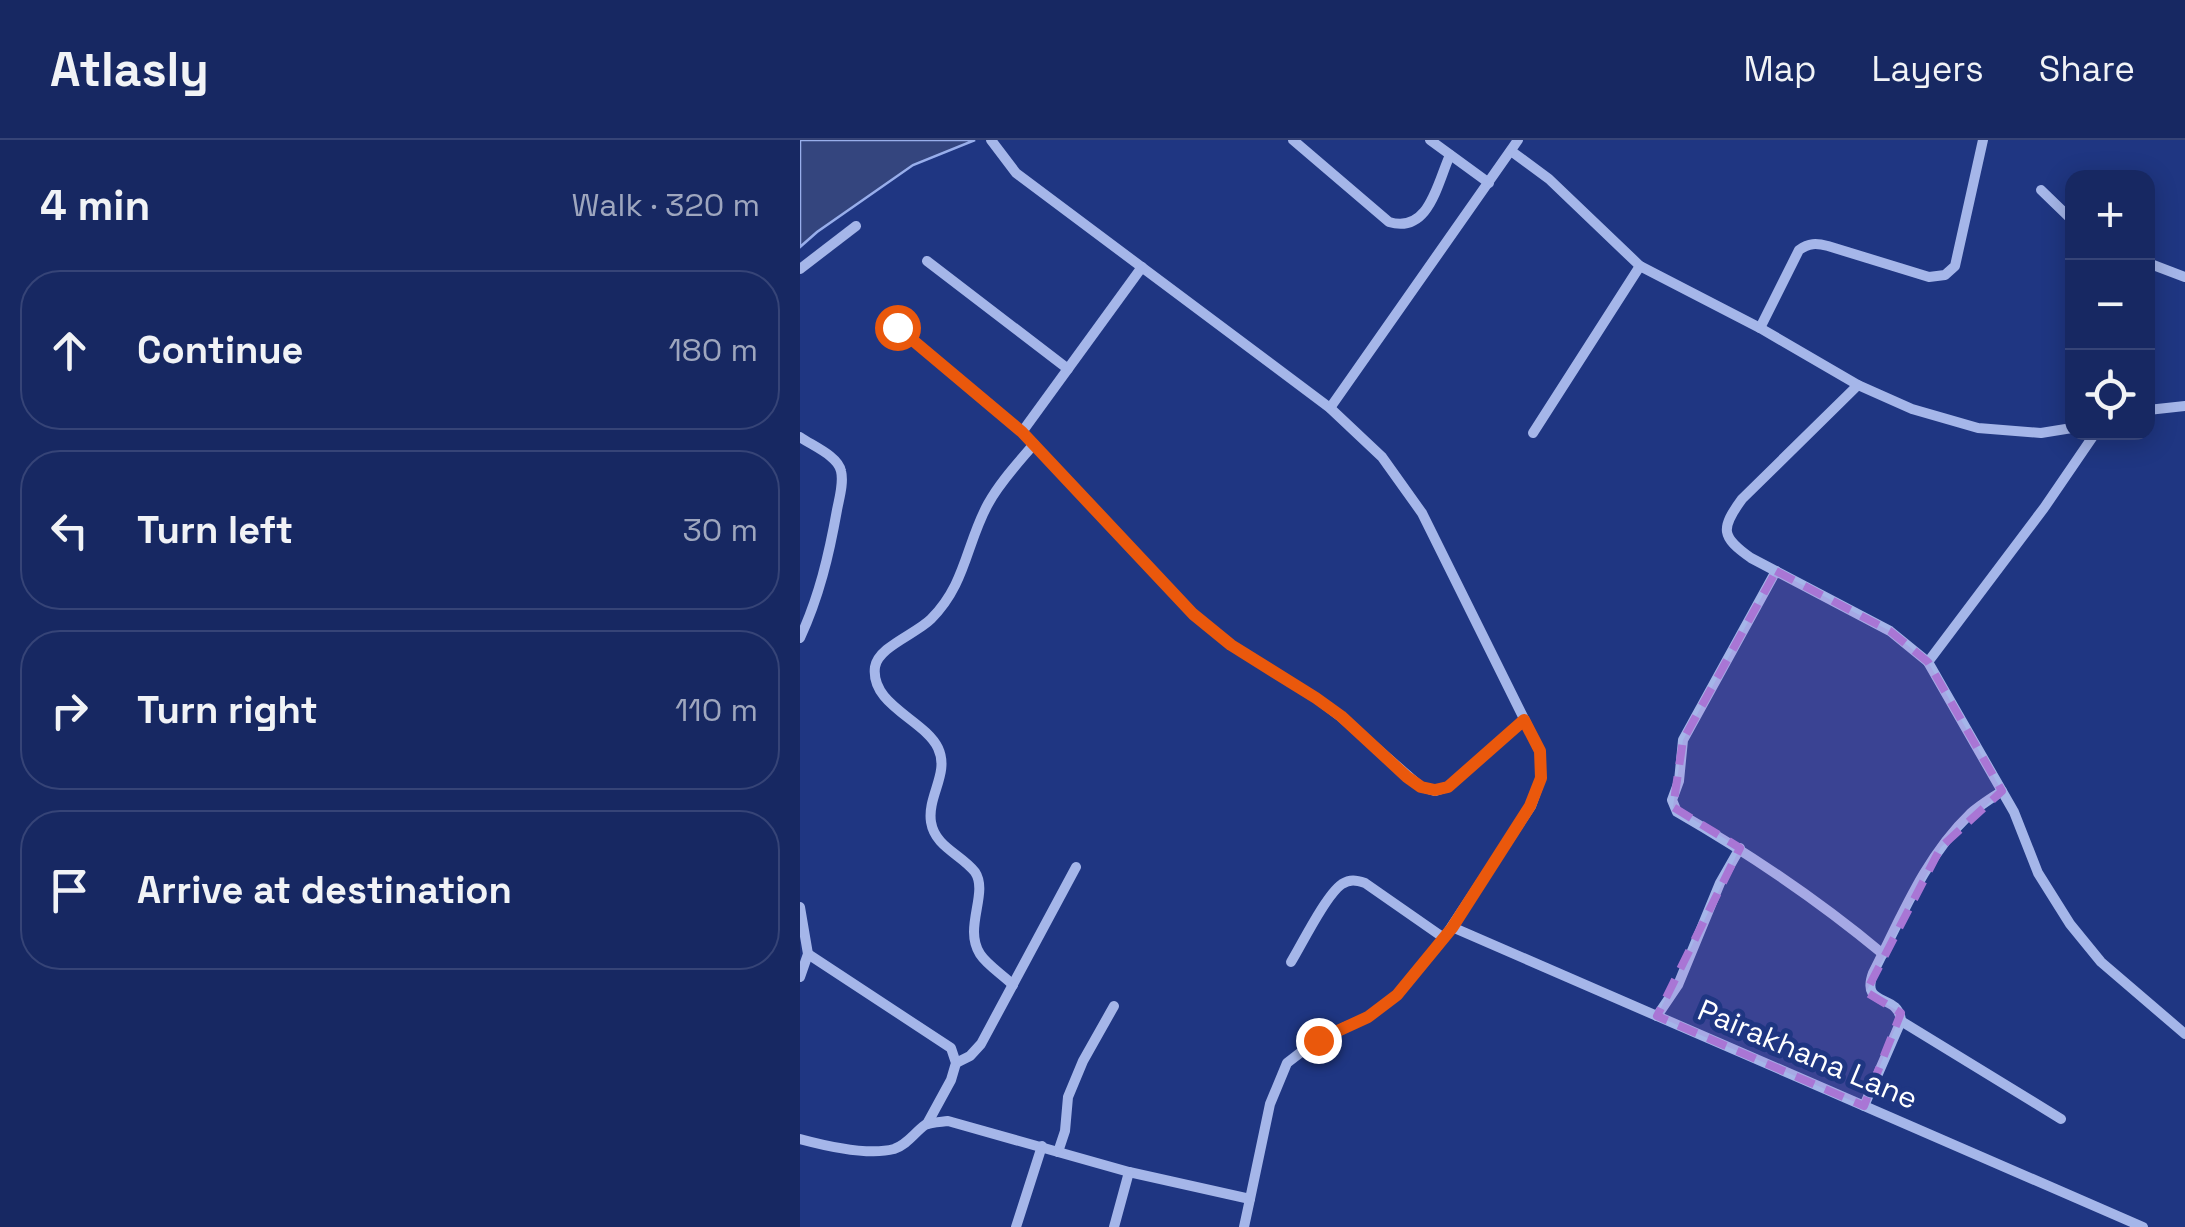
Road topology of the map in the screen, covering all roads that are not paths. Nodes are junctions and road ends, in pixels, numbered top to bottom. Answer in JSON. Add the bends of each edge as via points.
{"nodes":[{"id":1,"x":1293,"y":140,"type":"edge"},
{"id":2,"x":1430,"y":140,"type":"edge"},
{"id":3,"x":1982,"y":140,"type":"edge"},
{"id":4,"x":992,"y":142,"type":"edge"},
{"id":5,"x":1514,"y":145,"type":"edge"},
{"id":6,"x":1450,"y":154,"type":"junction"},
{"id":7,"x":1489,"y":183,"type":"junction"},
{"id":8,"x":2041,"y":190,"type":"dead end"},
{"id":9,"x":2065,"y":213,"type":"edge"},
{"id":10,"x":856,"y":226,"type":"dead end"},
{"id":11,"x":927,"y":261,"type":"dead end"},
{"id":12,"x":1640,"y":266,"type":"junction"},
{"id":13,"x":2155,"y":266,"type":"edge"},
{"id":14,"x":1142,"y":267,"type":"junction"},
{"id":15,"x":800,"y":269,"type":"edge"},
{"id":16,"x":2185,"y":277,"type":"edge"},
{"id":17,"x":897,"y":327,"type":"dead end"},
{"id":18,"x":1760,"y":328,"type":"junction"},
{"id":19,"x":1068,"y":369,"type":"junction"},
{"id":20,"x":1858,"y":385,"type":"junction"},
{"id":21,"x":2185,"y":406,"type":"edge"},
{"id":22,"x":1330,"y":408,"type":"junction"},
{"id":23,"x":2155,"y":409,"type":"edge"},
{"id":24,"x":2065,"y":429,"type":"edge"},
{"id":25,"x":1022,"y":432,"type":"junction"},
{"id":26,"x":1533,"y":433,"type":"dead end"},
{"id":27,"x":800,"y":437,"type":"edge"},
{"id":28,"x":2091,"y":440,"type":"edge"},
{"id":29,"x":1034,"y":444,"type":"junction"},
{"id":30,"x":1776,"y":571,"type":"junction"},
{"id":31,"x":800,"y":638,"type":"edge"},
{"id":32,"x":1928,"y":662,"type":"junction"},
{"id":33,"x":1524,"y":720,"type":"junction"},
{"id":34,"x":2002,"y":791,"type":"junction"},
{"id":35,"x":1740,"y":848,"type":"junction"},
{"id":36,"x":1076,"y":867,"type":"dead end"},
{"id":37,"x":800,"y":907,"type":"edge"},
{"id":38,"x":1452,"y":928,"type":"junction"},
{"id":39,"x":1444,"y":938,"type":"junction"},
{"id":40,"x":808,"y":954,"type":"junction"},
{"id":41,"x":1882,"y":954,"type":"junction"},
{"id":42,"x":1291,"y":962,"type":"dead end"},
{"id":43,"x":800,"y":977,"type":"edge"},
{"id":44,"x":1013,"y":985,"type":"junction"},
{"id":45,"x":1114,"y":1006,"type":"dead end"},
{"id":46,"x":1657,"y":1016,"type":"junction"},
{"id":47,"x":1901,"y":1021,"type":"junction"},
{"id":48,"x":2185,"y":1034,"type":"edge"},
{"id":49,"x":956,"y":1063,"type":"junction"},
{"id":50,"x":1864,"y":1106,"type":"junction"},
{"id":51,"x":2061,"y":1119,"type":"dead end"},
{"id":52,"x":927,"y":1124,"type":"junction"},
{"id":53,"x":800,"y":1139,"type":"edge"},
{"id":54,"x":1042,"y":1146,"type":"junction"},
{"id":55,"x":1058,"y":1152,"type":"junction"},
{"id":56,"x":1129,"y":1172,"type":"junction"},
{"id":57,"x":1250,"y":1199,"type":"junction"},
{"id":58,"x":1016,"y":1227,"type":"edge"},
{"id":59,"x":1114,"y":1227,"type":"edge"},
{"id":60,"x":1244,"y":1227,"type":"edge"},
{"id":61,"x":2143,"y":1227,"type":"edge"}],
"edges":[{"from":1,"to":6,"type":"street","via":[[1401,226],[1425,214]]},
{"from":2,"to":6,"type":"street"},
{"from":3,"to":18,"type":"street","via":[[1960,249],[1945,275],[1929,277],[1806,245]]},
{"from":4,"to":14,"type":"street","via":[[1016,173]]},
{"from":5,"to":7,"type":"street"},
{"from":5,"to":12,"type":"street"},
{"from":6,"to":7,"type":"street"},
{"from":7,"to":22,"type":"street"},
{"from":8,"to":9,"type":"street"},
{"from":10,"to":15,"type":"street"},
{"from":11,"to":19,"type":"street"},
{"from":12,"to":18,"type":"street"},
{"from":12,"to":26,"type":"street"},
{"from":13,"to":16,"type":"street"},
{"from":14,"to":19,"type":"street"},
{"from":14,"to":22,"type":"street"},
{"from":17,"to":25,"type":"street"},
{"from":18,"to":20,"type":"street"},
{"from":19,"to":25,"type":"street"},
{"from":20,"to":24,"type":"street","via":[[1912,410],[1978,428]]},
{"from":20,"to":30,"type":"street","via":[[1728,518],[1732,544]]},
{"from":21,"to":23,"type":"street"},
{"from":22,"to":33,"type":"street","via":[[1382,456],[1422,513]]},
{"from":25,"to":29,"type":"street"},
{"from":27,"to":31,"type":"street","via":[[836,460],[842,483],[823,579]]},
{"from":28,"to":32,"type":"street"},
{"from":29,"to":33,"type":"street","via":[[1193,614],[1341,716],[1421,787],[1448,787]]},
{"from":29,"to":44,"type":"street","via":[[986,506],[955,588],[930,620],[883,651],[875,664],[886,699],[937,744],[943,764],[932,801],[934,834],[974,871],[979,892],[973,935],[980,954]]},
{"from":30,"to":32,"type":"street","via":[[1890,631]]},
{"from":30,"to":35,"type":"street","via":[[1683,740],[1672,800],[1677,812]]},
{"from":32,"to":34,"type":"street"},
{"from":33,"to":38,"type":"street","via":[[1540,751],[1541,778]]},
{"from":34,"to":41,"type":"street","via":[[1941,847]]},
{"from":34,"to":48,"type":"street","via":[[2038,873],[2070,924],[2101,962]]},
{"from":35,"to":41,"type":"street"},
{"from":35,"to":46,"type":"street"},
{"from":36,"to":44,"type":"street"},
{"from":37,"to":40,"type":"street"},
{"from":38,"to":39,"type":"street"},
{"from":38,"to":46,"type":"street","name":"Pairakhana Lane"},
{"from":39,"to":42,"type":"street","via":[[1354,880],[1334,892]]},
{"from":39,"to":57,"type":"street","via":[[1397,995],[1287,1063],[1270,1104]]},
{"from":40,"to":43,"type":"street"},
{"from":40,"to":49,"type":"street","via":[[933,1034],[951,1048]]},
{"from":41,"to":47,"type":"street","via":[[1870,990],[1898,1008]]},
{"from":44,"to":49,"type":"street","via":[[980,1044]]},
{"from":45,"to":55,"type":"street","via":[[1068,1097]]},
{"from":46,"to":50,"type":"street","name":"Pairakhana Lane"},
{"from":47,"to":50,"type":"street"},
{"from":47,"to":51,"type":"street"},
{"from":49,"to":52,"type":"street"},
{"from":50,"to":61,"type":"street","name":"Pairakhana Lane"},
{"from":52,"to":53,"type":"street","via":[[893,1149]]},
{"from":52,"to":54,"type":"street","via":[[964,1124]]},
{"from":54,"to":55,"type":"street"},
{"from":54,"to":58,"type":"street"},
{"from":55,"to":56,"type":"street"},
{"from":56,"to":57,"type":"street"},
{"from":56,"to":59,"type":"street"},
{"from":57,"to":60,"type":"street"}]}
